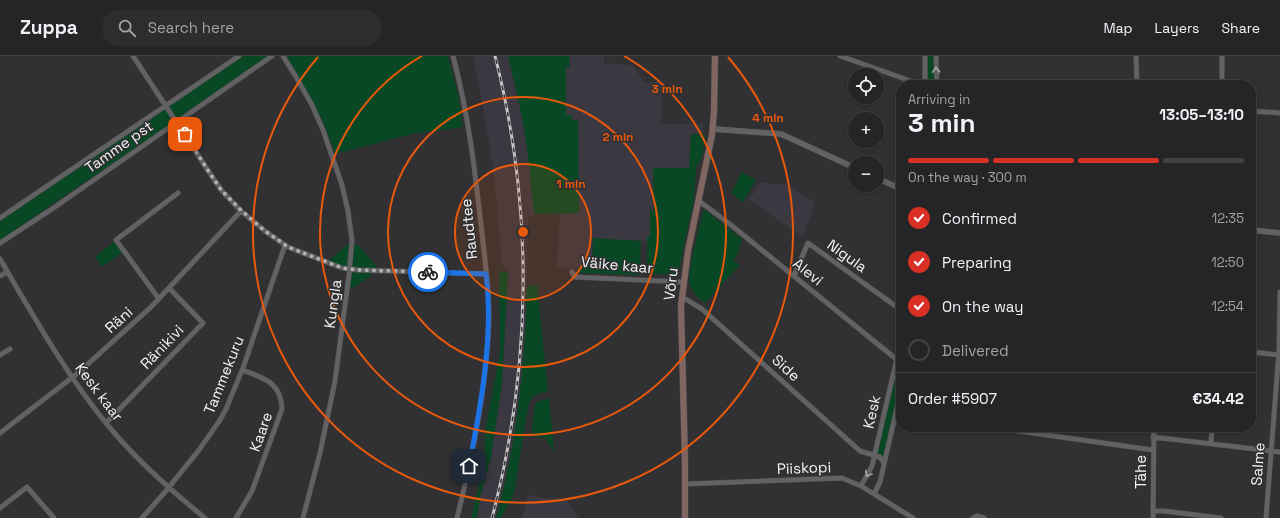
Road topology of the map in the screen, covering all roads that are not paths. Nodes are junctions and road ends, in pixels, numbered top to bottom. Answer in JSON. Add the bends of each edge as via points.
{"nodes":[{"id":1,"x":133,"y":56,"type":"edge"},
{"id":2,"x":239,"y":56,"type":"edge"},
{"id":3,"x":272,"y":56,"type":"edge"},
{"id":4,"x":282,"y":56,"type":"edge"},
{"id":5,"x":453,"y":56,"type":"edge"},
{"id":6,"x":715,"y":56,"type":"edge"},
{"id":7,"x":840,"y":56,"type":"edge"},
{"id":8,"x":924,"y":56,"type":"edge"},
{"id":9,"x":936,"y":56,"type":"edge"},
{"id":10,"x":1136,"y":56,"type":"edge"},
{"id":11,"x":1222,"y":56,"type":"edge"},
{"id":12,"x":908,"y":80,"type":"edge"},
{"id":13,"x":926,"y":80,"type":"edge"},
{"id":14,"x":937,"y":80,"type":"edge"},
{"id":15,"x":1137,"y":80,"type":"edge"},
{"id":16,"x":1222,"y":80,"type":"edge"},
{"id":17,"x":166,"y":106,"type":"junction"},
{"id":18,"x":1256,"y":111,"type":"edge"},
{"id":19,"x":1280,"y":113,"type":"edge"},
{"id":20,"x":177,"y":121,"type":"junction"},
{"id":21,"x":713,"y":129,"type":"junction"},
{"id":22,"x":848,"y":165,"type":"edge"},
{"id":23,"x":884,"y":181,"type":"edge"},
{"id":24,"x":896,"y":187,"type":"edge"},
{"id":25,"x":178,"y":193,"type":"dead end"},
{"id":26,"x":699,"y":201,"type":"junction"},
{"id":27,"x":241,"y":210,"type":"junction"},
{"id":28,"x":0,"y":218,"type":"edge"},
{"id":29,"x":1256,"y":230,"type":"edge"},
{"id":30,"x":1280,"y":232,"type":"edge"},
{"id":31,"x":0,"y":243,"type":"edge"},
{"id":32,"x":285,"y":245,"type":"junction"},
{"id":33,"x":0,"y":259,"type":"edge"},
{"id":34,"x":350,"y":269,"type":"junction"},
{"id":35,"x":7,"y":272,"type":"junction"},
{"id":36,"x":572,"y":272,"type":"dead end"},
{"id":37,"x":486,"y":274,"type":"junction"},
{"id":38,"x":0,"y":276,"type":"edge"},
{"id":39,"x":794,"y":276,"type":"junction"},
{"id":40,"x":683,"y":282,"type":"junction"},
{"id":41,"x":170,"y":289,"type":"junction"},
{"id":42,"x":1280,"y":292,"type":"edge"},
{"id":43,"x":682,"y":297,"type":"junction"},
{"id":44,"x":159,"y":299,"type":"junction"},
{"id":45,"x":896,"y":306,"type":"edge"},
{"id":46,"x":10,"y":349,"type":"dead end"},
{"id":47,"x":1256,"y":353,"type":"edge"},
{"id":48,"x":0,"y":355,"type":"edge"},
{"id":49,"x":1279,"y":355,"type":"edge"},
{"id":50,"x":896,"y":360,"type":"joint"},
{"id":51,"x":242,"y":370,"type":"junction"},
{"id":52,"x":72,"y":377,"type":"junction"},
{"id":53,"x":896,"y":411,"type":"edge"},
{"id":54,"x":106,"y":423,"type":"junction"},
{"id":55,"x":1,"y":430,"type":"edge"},
{"id":56,"x":1025,"y":432,"type":"edge"},
{"id":57,"x":1154,"y":432,"type":"edge"},
{"id":58,"x":1212,"y":432,"type":"edge"},
{"id":59,"x":1154,"y":437,"type":"junction"},
{"id":60,"x":1211,"y":443,"type":"junction"},
{"id":61,"x":1153,"y":450,"type":"junction"},
{"id":62,"x":1271,"y":450,"type":"junction"},
{"id":63,"x":1280,"y":452,"type":"edge"},
{"id":64,"x":875,"y":455,"type":"junction"},
{"id":65,"x":884,"y":463,"type":"junction"},
{"id":66,"x":686,"y":484,"type":"junction"},
{"id":67,"x":861,"y":486,"type":"junction"},
{"id":68,"x":168,"y":488,"type":"junction"},
{"id":69,"x":874,"y":494,"type":"junction"},
{"id":70,"x":0,"y":508,"type":"edge"},
{"id":71,"x":1153,"y":511,"type":"junction"},
{"id":72,"x":54,"y":518,"type":"edge"},
{"id":73,"x":142,"y":518,"type":"edge"},
{"id":74,"x":205,"y":518,"type":"edge"},
{"id":75,"x":236,"y":518,"type":"edge"},
{"id":76,"x":303,"y":518,"type":"edge"},
{"id":77,"x":457,"y":518,"type":"edge"},
{"id":78,"x":685,"y":518,"type":"edge"},
{"id":79,"x":913,"y":518,"type":"edge"},
{"id":80,"x":973,"y":518,"type":"edge"},
{"id":81,"x":984,"y":518,"type":"edge"},
{"id":82,"x":1153,"y":518,"type":"edge"},
{"id":83,"x":1221,"y":518,"type":"edge"},
{"id":84,"x":1266,"y":518,"type":"edge"}],
"edges":[{"from":1,"to":17,"type":"street"},
{"from":2,"to":17,"type":"street","name":"Tamme pst"},
{"from":3,"to":20,"type":"street","name":"Tamme pst"},
{"from":4,"to":34,"type":"street","name":"Kungla","via":[[321,124],[342,185],[352,240]]},
{"from":5,"to":37,"type":"street","name":"Raudtee","via":[[470,133]]},
{"from":6,"to":21,"type":"main road","name":"Võru"},
{"from":7,"to":12,"type":"street"},
{"from":8,"to":13,"type":"street"},
{"from":14,"to":9,"type":"street","one_way":true},
{"from":10,"to":15,"type":"street"},
{"from":11,"to":16,"type":"street"},
{"from":17,"to":20,"type":"street"},
{"from":17,"to":28,"type":"street","name":"Tamme pst"},
{"from":18,"to":19,"type":"street"},
{"from":20,"to":27,"type":"street","via":[[222,191]]},
{"from":20,"to":31,"type":"street","name":"Tamme pst"},
{"from":21,"to":22,"type":"street","via":[[781,134]]},
{"from":21,"to":26,"type":"main road","name":"Võru"},
{"from":23,"to":24,"type":"street"},
{"from":25,"to":44,"type":"street","via":[[116,240]]},
{"from":26,"to":39,"type":"street","name":"Alevi"},
{"from":26,"to":40,"type":"main road","name":"Võru"},
{"from":27,"to":32,"type":"street"},
{"from":27,"to":41,"type":"street","name":"Räni"},
{"from":29,"to":30,"type":"street"},
{"from":32,"to":34,"type":"street"},
{"from":32,"to":51,"type":"street","name":"Tammekuru"},
{"from":33,"to":35,"type":"street","name":"Kesk kaar"},
{"from":34,"to":37,"type":"street"},
{"from":34,"to":76,"type":"street","name":"Kungla","via":[[335,381]]},
{"from":35,"to":38,"type":"street"},
{"from":35,"to":52,"type":"street","name":"Kesk kaar"},
{"from":36,"to":40,"type":"street","name":"Väike kaar","via":[[576,277]]},
{"from":37,"to":77,"type":"street","name":"Raudtee","via":[[489,318],[484,377],[474,442]]},
{"from":39,"to":45,"type":"street","name":"Nigula","via":[[808,243]]},
{"from":39,"to":50,"type":"street","name":"Alevi"},
{"from":40,"to":43,"type":"main road","name":"Võru"},
{"from":41,"to":44,"type":"street","name":"Räni"},
{"from":41,"to":54,"type":"street","name":"Ränikivi","via":[[203,322]]},
{"from":42,"to":49,"type":"street","name":"Salme"},
{"from":43,"to":64,"type":"street","name":"Side","via":[[702,309],[860,451]]},
{"from":43,"to":66,"type":"main road","name":"Võru"},
{"from":44,"to":52,"type":"street","name":"Räni"},
{"from":46,"to":48,"type":"street"},
{"from":47,"to":49,"type":"street"},
{"from":49,"to":62,"type":"street","name":"Salme"},
{"from":50,"to":64,"type":"street","name":"Kesk"},
{"from":51,"to":68,"type":"street","name":"Tammekuru","via":[[220,420]]},
{"from":51,"to":75,"type":"street","name":"Kaare","via":[[268,380],[278,390],[282,409],[252,491]]},
{"from":52,"to":54,"type":"street","name":"Kesk kaar"},
{"from":52,"to":55,"type":"street","name":"Räni"},
{"from":53,"to":65,"type":"street","name":"Kesk"},
{"from":54,"to":68,"type":"street","name":"Kesk kaar"},
{"from":56,"to":61,"type":"street"},
{"from":57,"to":59,"type":"street","name":"Tähe"},
{"from":58,"to":60,"type":"street"},
{"from":59,"to":60,"type":"street"},
{"from":59,"to":61,"type":"street","name":"Tähe"},
{"from":60,"to":62,"type":"street"},
{"from":61,"to":71,"type":"street","name":"Tähe"},
{"from":62,"to":63,"type":"street"},
{"from":62,"to":84,"type":"street","name":"Salme"},
{"from":64,"to":65,"type":"street"},
{"from":64,"to":67,"type":"street","name":"Kesk","one_way":true},
{"from":65,"to":69,"type":"street","name":"Kesk","via":[[880,482]]},
{"from":66,"to":67,"type":"street","name":"Piiskopi","via":[[842,478]]},
{"from":66,"to":78,"type":"main road","name":"Võru"},
{"from":67,"to":69,"type":"street","name":"Piiskopi"},
{"from":68,"to":73,"type":"street","name":"Tammekuru"},
{"from":68,"to":74,"type":"street","name":"Kesk kaar"},
{"from":69,"to":79,"type":"street","name":"Piiskopi"},
{"from":70,"to":72,"type":"street","via":[[27,487]]},
{"from":71,"to":82,"type":"street","name":"Tähe"},
{"from":71,"to":83,"type":"street"},
{"from":80,"to":81,"type":"street"}]}
